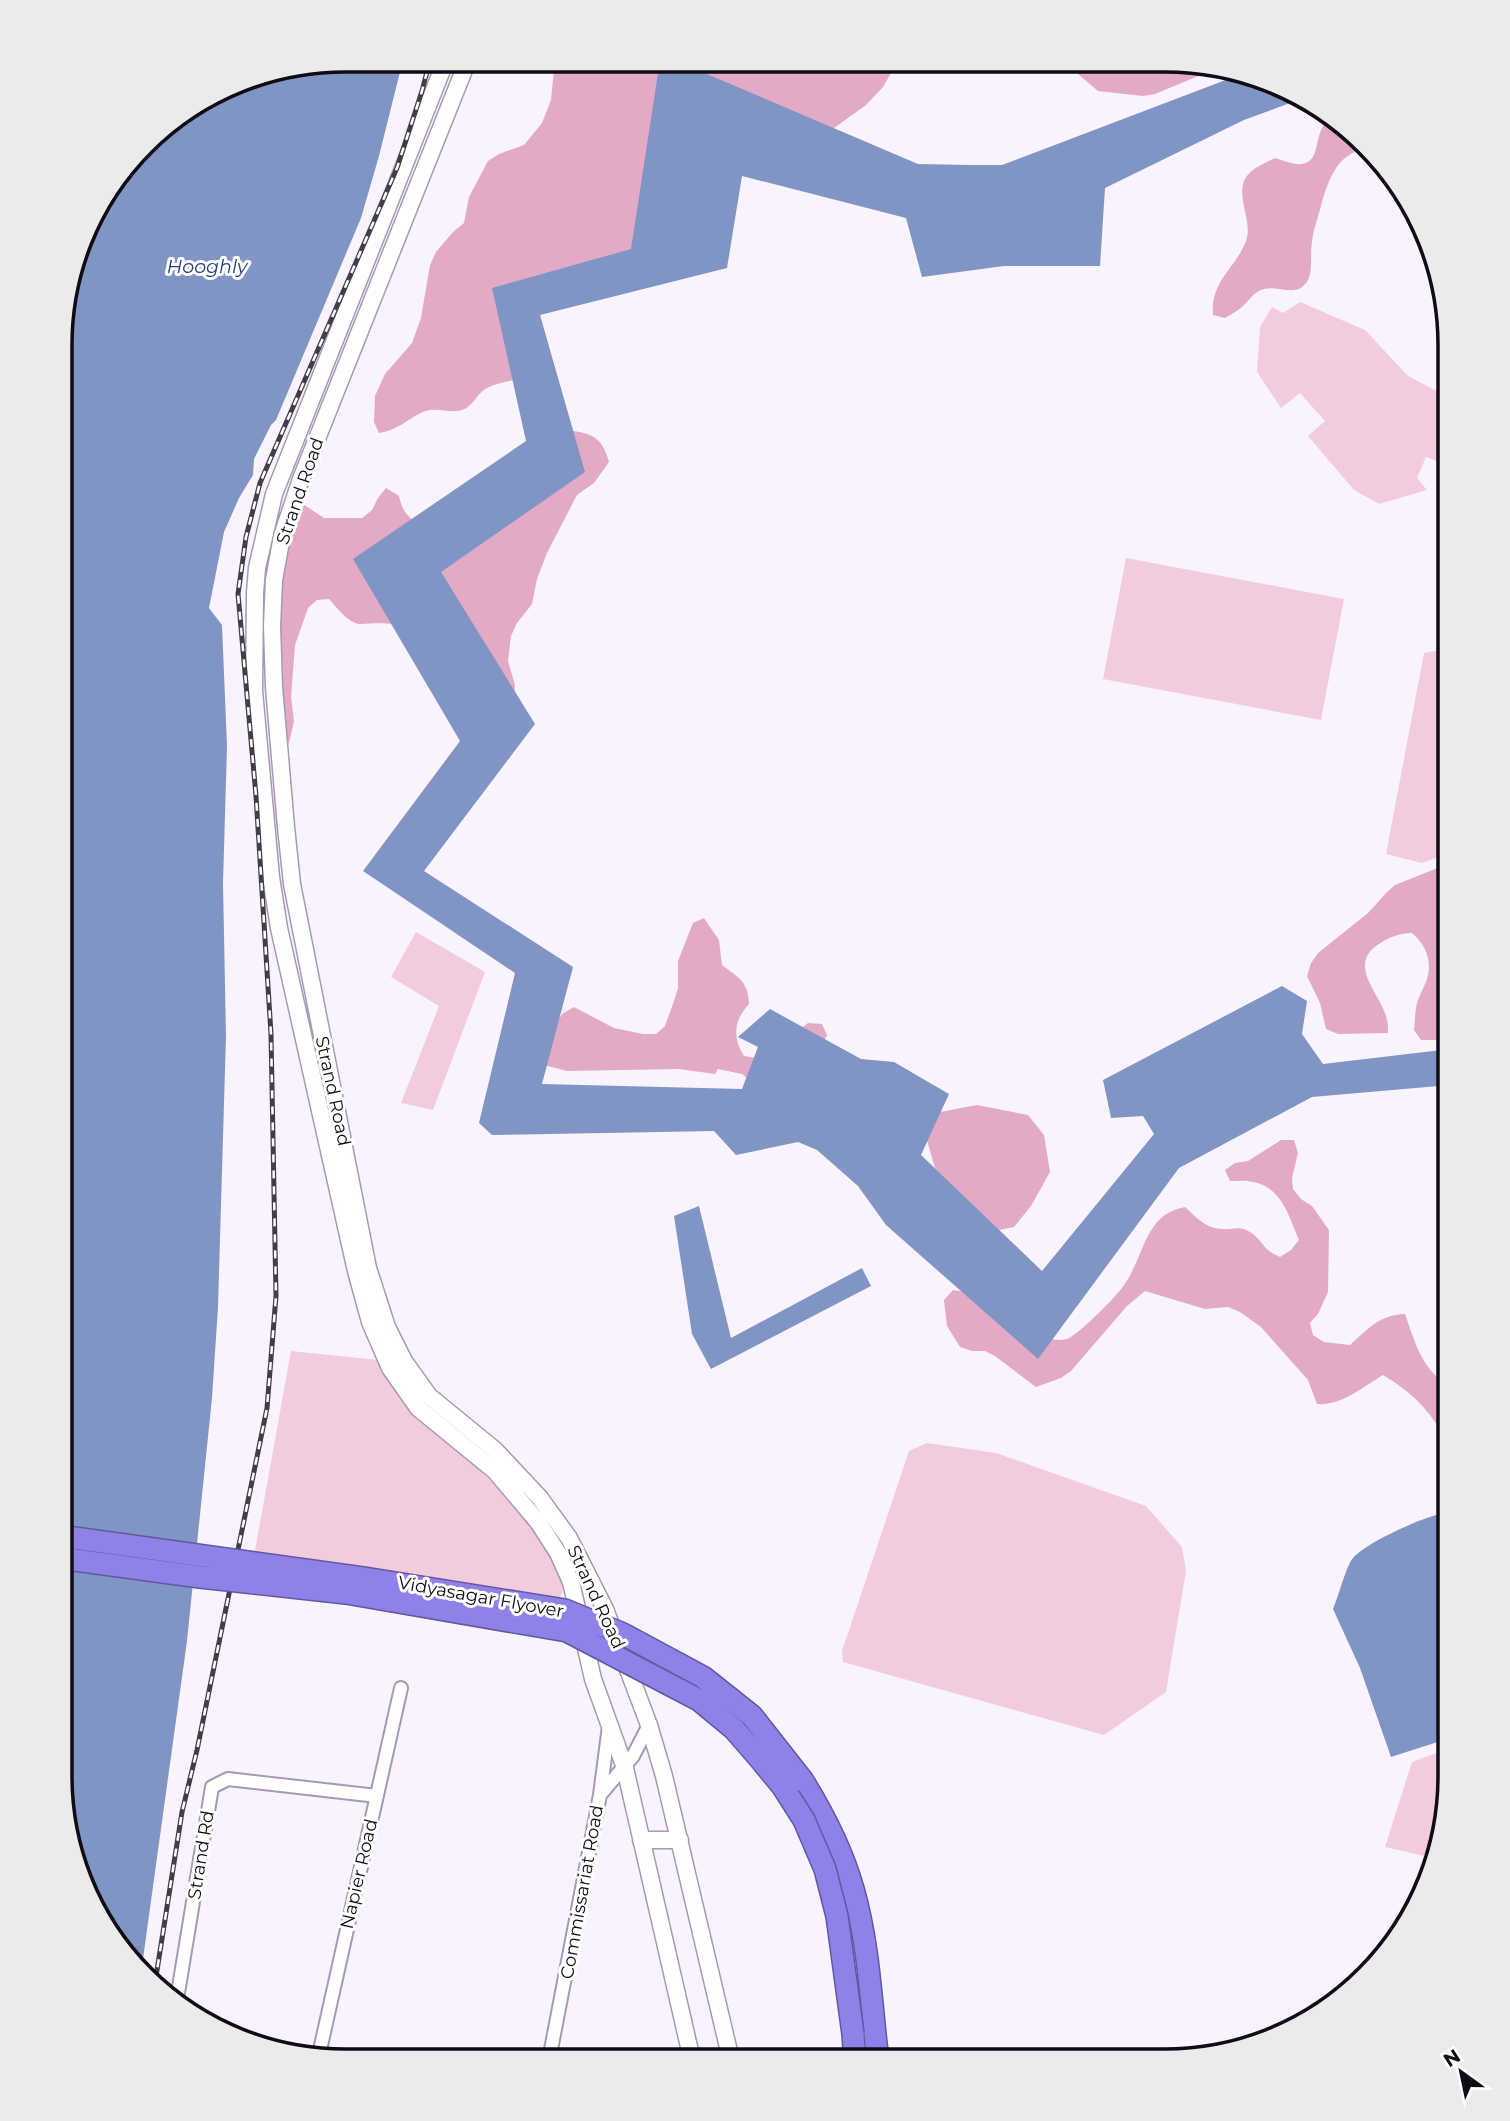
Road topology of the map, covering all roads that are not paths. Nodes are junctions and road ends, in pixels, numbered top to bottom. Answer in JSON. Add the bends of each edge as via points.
{"nodes":[{"id":1,"x":441,"y":72,"type":"edge"},
{"id":2,"x":464,"y":72,"type":"edge"},
{"id":3,"x":274,"y":687,"type":"junction"},
{"id":4,"x":254,"y":691,"type":"junction"},
{"id":5,"x":72,"y":1538,"type":"edge"},
{"id":6,"x":72,"y":1560,"type":"edge"},
{"id":7,"x":401,"y":1688,"type":"dead end"},
{"id":8,"x":609,"y":1724,"type":"junction"},
{"id":9,"x":649,"y":1725,"type":"junction"},
{"id":10,"x":625,"y":1768,"type":"junction"},
{"id":11,"x":600,"y":1795,"type":"junction"},
{"id":12,"x":377,"y":1796,"type":"junction"},
{"id":13,"x":641,"y":1840,"type":"junction"},
{"id":14,"x":680,"y":1840,"type":"junction"},
{"id":15,"x":178,"y":1992,"type":"edge"},
{"id":16,"x":320,"y":2048,"type":"edge"},
{"id":17,"x":551,"y":2049,"type":"edge"},
{"id":18,"x":689,"y":2049,"type":"edge"},
{"id":19,"x":728,"y":2049,"type":"edge"},
{"id":20,"x":854,"y":2049,"type":"edge"},
{"id":21,"x":877,"y":2049,"type":"edge"}],
"edges":[{"from":1,"to":4,"type":"main road","name":"Strand Road","via":[[274,494],[257,568]]},
{"from":2,"to":3,"type":"main road","name":"Strand Road","via":[[282,536],[274,580]]},
{"from":3,"to":4,"type":"main road"},
{"from":3,"to":9,"type":"main road","name":"Strand Road","via":[[292,884],[368,1268],[387,1327],[404,1362],[429,1396],[503,1459],[569,1538],[605,1609]]},
{"from":4,"to":8,"type":"main road","name":"Strand Road","via":[[279,928],[370,1322],[390,1368],[418,1408],[495,1471],[558,1553],[571,1582],[593,1679]]},
{"from":5,"to":21,"type":"highway","name":"Vidyasagar Flyover","bridge":true,"via":[[565,1610],[623,1634],[703,1677],[752,1716],[822,1810],[853,1890]]},
{"from":6,"to":20,"type":"highway","name":"Vidyasagar Flyover","bridge":true,"via":[[346,1593],[567,1631],[699,1700],[760,1759],[810,1833],[837,1916]]},
{"from":7,"to":12,"type":"street","name":"Napier Road"},
{"from":8,"to":10,"type":"main road","name":"Strand Road"},
{"from":8,"to":11,"type":"street","name":"Commissariat Road"},
{"from":9,"to":10,"type":"street"},
{"from":9,"to":14,"type":"main road","name":"Strand Road"},
{"from":10,"to":11,"type":"street"},
{"from":10,"to":13,"type":"main road","name":"Strand Road"},
{"from":11,"to":17,"type":"street","name":"Commissariat Road"},
{"from":12,"to":15,"type":"street","name":"Strand Rd","via":[[228,1779],[212,1787]]},
{"from":12,"to":16,"type":"street","name":"Napier Road"},
{"from":13,"to":14,"type":"main road"},
{"from":13,"to":18,"type":"main road","name":"Strand Road"},
{"from":14,"to":19,"type":"main road","name":"Strand Road"}]}
